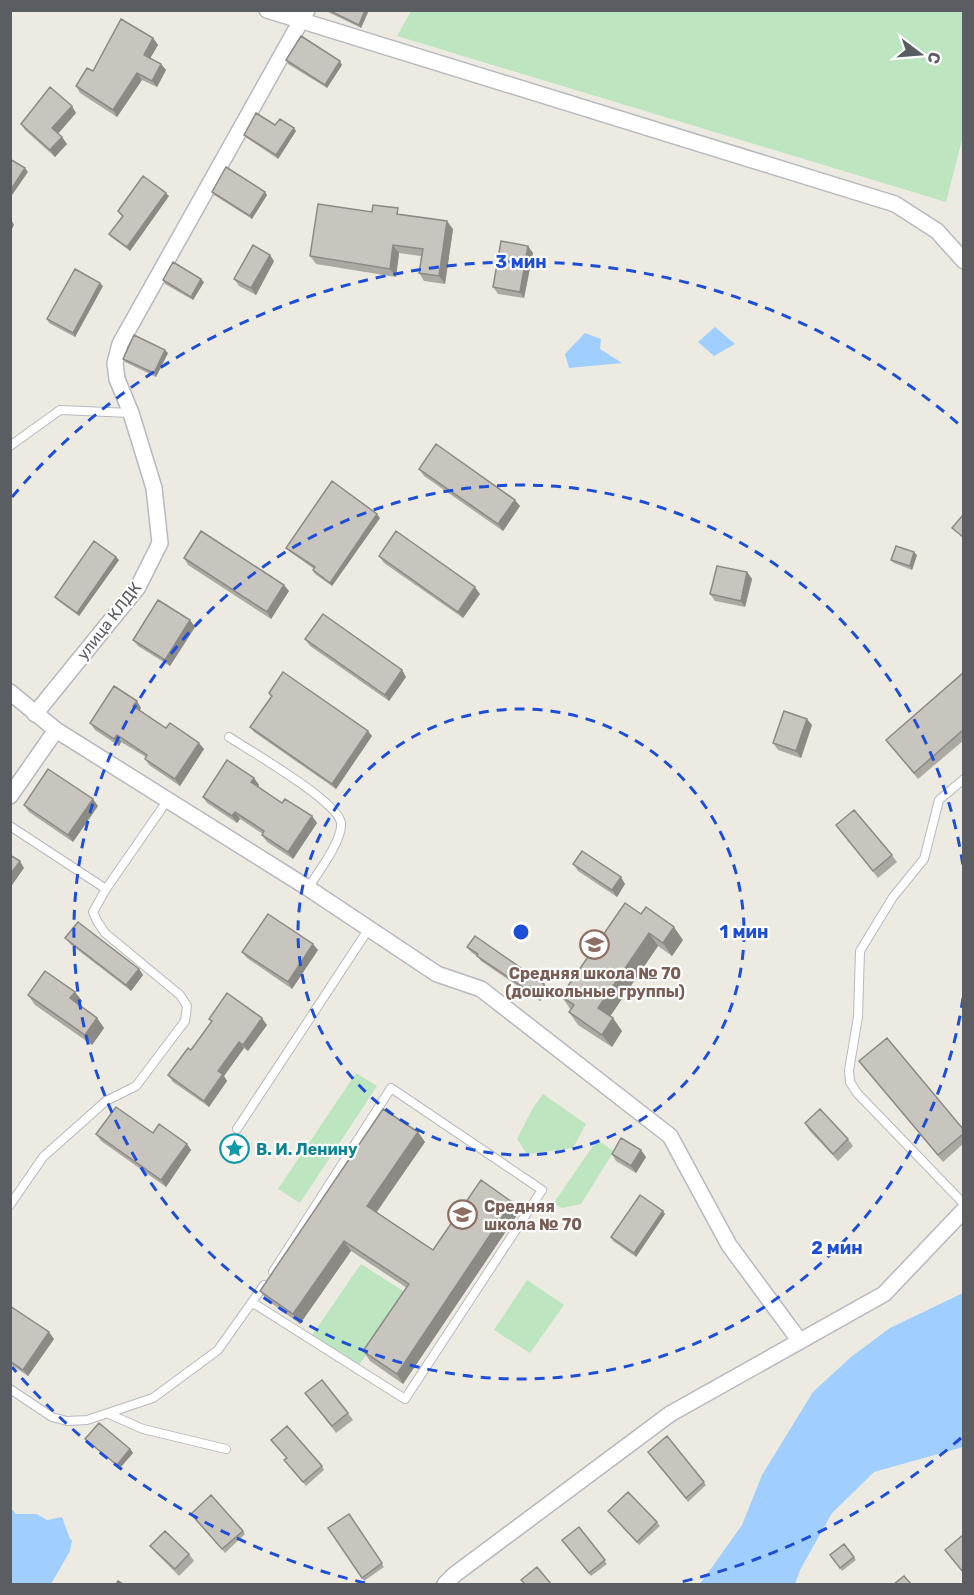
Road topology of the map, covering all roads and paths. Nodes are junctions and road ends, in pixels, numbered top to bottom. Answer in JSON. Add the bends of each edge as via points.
{"nodes":[{"id":1,"x":267,"y":10,"type":"edge"},
{"id":2,"x":304,"y":16,"type":"edge"},
{"id":3,"x":963,"y":261,"type":"edge"},
{"id":4,"x":131,"y":413,"type":"junction"},
{"id":5,"x":10,"y":446,"type":"edge"},
{"id":6,"x":10,"y":692,"type":"edge"},
{"id":7,"x":35,"y":714,"type":"junction"},
{"id":8,"x":56,"y":730,"type":"junction"},
{"id":9,"x":229,"y":737,"type":"dead end"},
{"id":10,"x":963,"y":779,"type":"edge"},
{"id":11,"x":10,"y":796,"type":"edge"},
{"id":12,"x":167,"y":801,"type":"junction"},
{"id":13,"x":10,"y":826,"type":"edge"},
{"id":14,"x":308,"y":888,"type":"junction"},
{"id":15,"x":106,"y":889,"type":"junction"},
{"id":16,"x":368,"y":930,"type":"junction"},
{"id":17,"x":237,"y":1129,"type":"dead end"},
{"id":18,"x":963,"y":1204,"type":"edge"},
{"id":19,"x":10,"y":1205,"type":"edge"},
{"id":20,"x":963,"y":1209,"type":"edge"},
{"id":21,"x":253,"y":1303,"type":"junction"},
{"id":22,"x":799,"y":1340,"type":"junction"},
{"id":23,"x":10,"y":1389,"type":"edge"},
{"id":24,"x":109,"y":1414,"type":"junction"},
{"id":25,"x":226,"y":1449,"type":"dead end"},
{"id":26,"x":445,"y":1584,"type":"edge"}],
"edges":[{"from":1,"to":2,"type":"street"},
{"from":2,"to":3,"type":"street","via":[[895,204],[937,231]]},
{"from":2,"to":4,"type":"street","name":"улица КЛДК","via":[[120,344],[115,363],[117,379]]},
{"from":4,"to":5,"type":"lane","via":[[60,411]]},
{"from":4,"to":7,"type":"street","name":"улица КЛДК","via":[[154,488],[160,543],[138,586]]},
{"from":6,"to":7,"type":"street"},
{"from":7,"to":8,"type":"street"},
{"from":8,"to":11,"type":"street"},
{"from":8,"to":12,"type":"street"},
{"from":9,"to":14,"type":"lane","via":[[320,796],[338,816],[340,834]]},
{"from":10,"to":18,"type":"lane","via":[[939,800],[924,859],[893,897],[860,951],[858,1017],[849,1070],[857,1093]]},
{"from":12,"to":14,"type":"street"},
{"from":12,"to":15,"type":"lane"},
{"from":13,"to":15,"type":"lane"},
{"from":14,"to":16,"type":"street"},
{"from":15,"to":19,"type":"lane","via":[[93,912],[97,921],[105,933],[180,995],[187,1006],[185,1021],[136,1086],[106,1101],[43,1156]]},
{"from":16,"to":17,"type":"lane"},
{"from":16,"to":22,"type":"street","via":[[437,975],[481,990],[670,1136],[729,1245]]},
{"from":20,"to":22,"type":"street","via":[[884,1294]]},
{"from":21,"to":21,"type":"lane","via":[[391,1088],[542,1190],[405,1399]]},
{"from":21,"to":24,"type":"lane","via":[[218,1350],[153,1398]]},
{"from":22,"to":26,"type":"street","via":[[670,1414]]},
{"from":23,"to":24,"type":"lane","via":[[52,1417],[67,1421]]},
{"from":24,"to":25,"type":"lane","via":[[143,1429]]}]}
